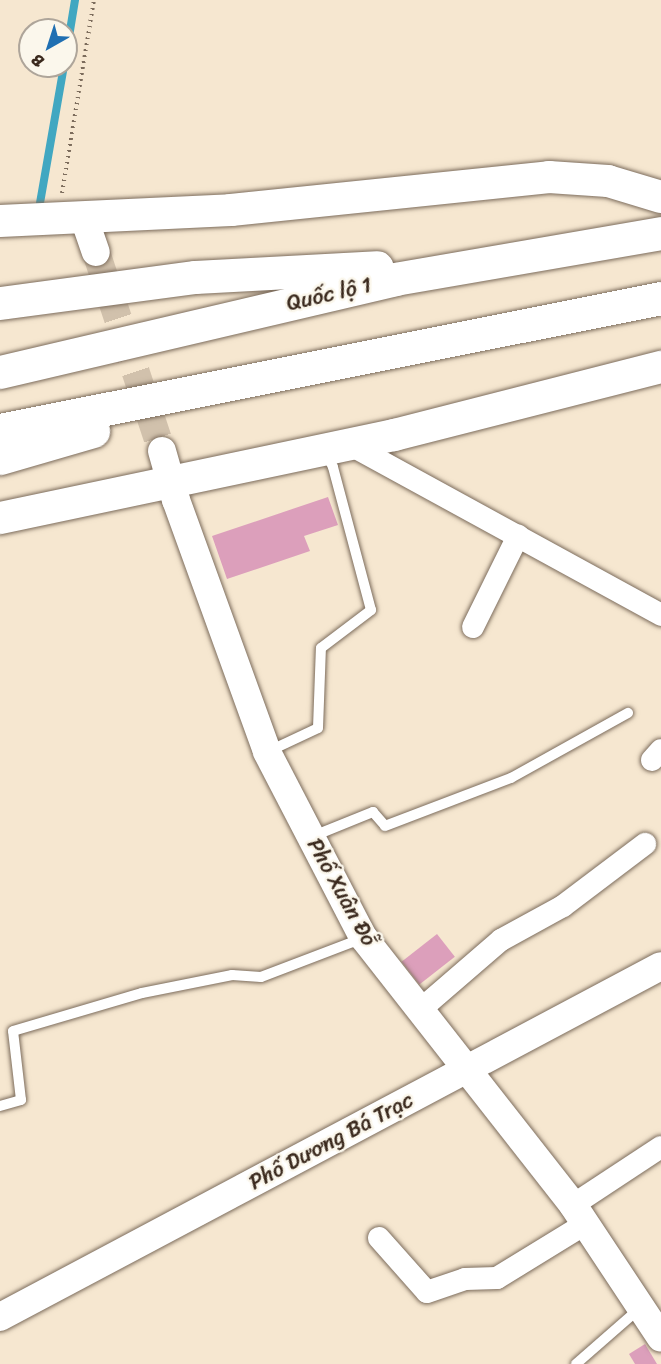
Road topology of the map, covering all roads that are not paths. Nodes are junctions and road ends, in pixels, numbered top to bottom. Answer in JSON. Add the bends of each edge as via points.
{"nodes":[{"id":1,"x":661,"y":197,"type":"edge"},
{"id":2,"x":71,"y":217,"type":"junction"},
{"id":3,"x":0,"y":220,"type":"edge"},
{"id":4,"x":661,"y":233,"type":"edge"},
{"id":5,"x":96,"y":252,"type":"tunnel mouth"},
{"id":6,"x":484,"y":261,"type":"junction"},
{"id":7,"x":661,"y":298,"type":"edge"},
{"id":8,"x":0,"y":303,"type":"edge"},
{"id":9,"x":331,"y":365,"type":"junction"},
{"id":10,"x":661,"y":367,"type":"edge"},
{"id":11,"x":0,"y":372,"type":"edge"},
{"id":12,"x":0,"y":430,"type":"edge"},
{"id":13,"x":336,"y":446,"type":"junction"},
{"id":14,"x":0,"y":458,"type":"edge"},
{"id":15,"x":167,"y":465,"type":"junction"},
{"id":16,"x":0,"y":518,"type":"edge"},
{"id":17,"x":518,"y":536,"type":"junction"},
{"id":18,"x":661,"y":615,"type":"edge"},
{"id":19,"x":473,"y":627,"type":"dead end"},
{"id":20,"x":628,"y":713,"type":"dead end"},
{"id":21,"x":267,"y":752,"type":"junction"},
{"id":22,"x":311,"y":837,"type":"junction"},
{"id":23,"x":645,"y":844,"type":"dead end"},
{"id":24,"x":363,"y":937,"type":"junction"},
{"id":25,"x":661,"y":966,"type":"edge"},
{"id":26,"x":421,"y":1009,"type":"junction"},
{"id":27,"x":467,"y":1069,"type":"junction"},
{"id":28,"x":0,"y":1106,"type":"edge"},
{"id":29,"x":661,"y":1147,"type":"edge"},
{"id":30,"x":579,"y":1214,"type":"junction"},
{"id":31,"x":379,"y":1238,"type":"dead end"},
{"id":32,"x":640,"y":1308,"type":"junction"},
{"id":33,"x":0,"y":1317,"type":"edge"},
{"id":34,"x":661,"y":1338,"type":"edge"},
{"id":35,"x":576,"y":1364,"type":"edge"}],
"edges":[{"from":1,"to":2,"type":"main road","via":[[608,181],[549,177],[231,210]]},
{"from":2,"to":3,"type":"main road"},
{"from":2,"to":5,"type":"street"},
{"from":4,"to":6,"type":"highway","name":"Quốc lộ 1"},
{"from":6,"to":8,"type":"highway","via":[[195,277]]},
{"from":6,"to":11,"type":"highway","name":"Quốc lộ 1"},
{"from":7,"to":9,"type":"highway"},
{"from":9,"to":12,"type":"highway"},
{"from":9,"to":14,"type":"highway"},
{"from":10,"to":13,"type":"main road"},
{"from":13,"to":15,"type":"main road"},
{"from":13,"to":17,"type":"street"},
{"from":13,"to":21,"type":"lane","via":[[333,467],[371,610],[321,648],[318,728]]},
{"from":15,"to":16,"type":"main road"},
{"from":15,"to":21,"type":"street","name":"Phố Xuân Đỗ"},
{"from":17,"to":18,"type":"street"},
{"from":17,"to":19,"type":"street"},
{"from":20,"to":22,"type":"lane","via":[[512,778],[385,826],[373,812]]},
{"from":21,"to":22,"type":"street","name":"Phố Xuân Đỗ"},
{"from":22,"to":24,"type":"street","name":"Phố Xuân Đỗ"},
{"from":23,"to":26,"type":"street","via":[[563,906],[501,940]]},
{"from":24,"to":26,"type":"street","name":"Phố Xuân Đỗ"},
{"from":24,"to":28,"type":"lane","via":[[261,977],[232,975],[142,993],[13,1031],[21,1100]]},
{"from":25,"to":27,"type":"street","name":"Phố Dương Bá Trạc"},
{"from":26,"to":27,"type":"street","name":"Phố Xuân Đỗ"},
{"from":27,"to":30,"type":"street","name":"Phố Xuân Đỗ"},
{"from":27,"to":33,"type":"street","name":"Phố Dương Bá Trạc"},
{"from":29,"to":30,"type":"street"},
{"from":30,"to":31,"type":"street","via":[[497,1278],[465,1279],[427,1292]]},
{"from":30,"to":32,"type":"street","name":"Phố Xuân Đỗ"},
{"from":32,"to":34,"type":"street","name":"Phố Xuân Đỗ"},
{"from":32,"to":35,"type":"lane"}]}
